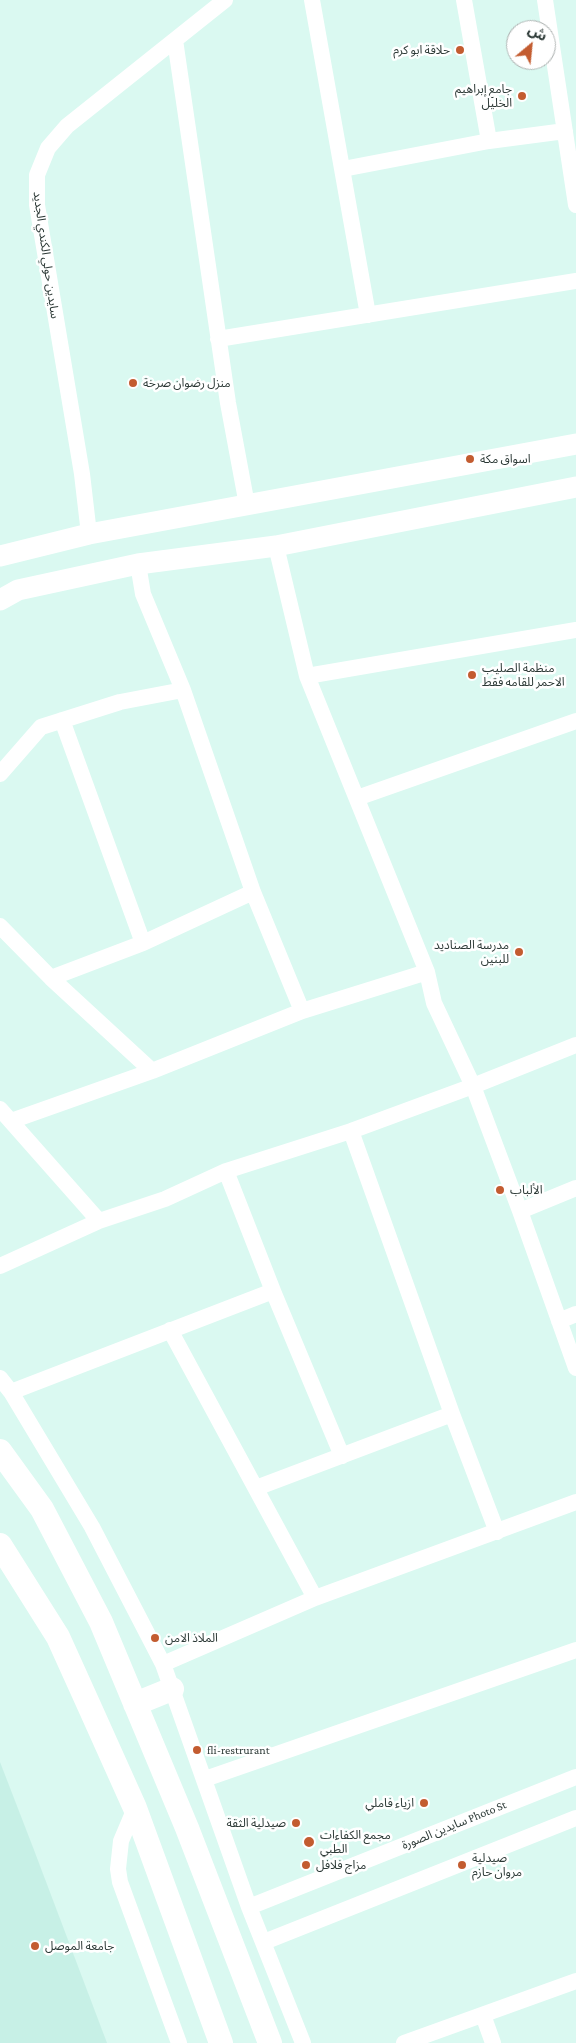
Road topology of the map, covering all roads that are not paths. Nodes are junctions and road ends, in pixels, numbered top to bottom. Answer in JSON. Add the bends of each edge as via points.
{"nodes":[{"id":1,"x":225,"y":0,"type":"edge"},
{"id":2,"x":312,"y":0,"type":"edge"},
{"id":3,"x":464,"y":0,"type":"edge"},
{"id":4,"x":545,"y":0,"type":"edge"},
{"id":5,"x":175,"y":40,"type":"junction"},
{"id":6,"x":565,"y":131,"type":"junction"},
{"id":7,"x":490,"y":141,"type":"junction"},
{"id":8,"x":343,"y":169,"type":"junction"},
{"id":9,"x":576,"y":205,"type":"edge"},
{"id":10,"x":576,"y":281,"type":"edge"},
{"id":11,"x":368,"y":315,"type":"junction"},
{"id":12,"x":218,"y":339,"type":"junction"},
{"id":13,"x":576,"y":444,"type":"edge"},
{"id":14,"x":576,"y":487,"type":"edge"},
{"id":15,"x":246,"y":505,"type":"junction"},
{"id":16,"x":89,"y":534,"type":"junction"},
{"id":17,"x":276,"y":546,"type":"junction"},
{"id":18,"x":0,"y":556,"type":"edge"},
{"id":19,"x":138,"y":564,"type":"junction"},
{"id":20,"x":0,"y":600,"type":"edge"},
{"id":21,"x":576,"y":630,"type":"edge"},
{"id":22,"x":307,"y":676,"type":"junction"},
{"id":23,"x":183,"y":690,"type":"junction"},
{"id":24,"x":62,"y":720,"type":"junction"},
{"id":25,"x":575,"y":724,"type":"edge"},
{"id":26,"x":0,"y":774,"type":"edge"},
{"id":27,"x":357,"y":798,"type":"junction"},
{"id":28,"x":253,"y":892,"type":"junction"},
{"id":29,"x":0,"y":926,"type":"edge"},
{"id":30,"x":143,"y":943,"type":"junction"},
{"id":31,"x":427,"y":972,"type":"junction"},
{"id":32,"x":51,"y":978,"type":"junction"},
{"id":33,"x":302,"y":1011,"type":"junction"},
{"id":34,"x":576,"y":1045,"type":"edge"},
{"id":35,"x":152,"y":1071,"type":"junction"},
{"id":36,"x":473,"y":1086,"type":"junction"},
{"id":37,"x":5,"y":1115,"type":"edge"},
{"id":38,"x":351,"y":1130,"type":"junction"},
{"id":39,"x":226,"y":1171,"type":"junction"},
{"id":40,"x":576,"y":1188,"type":"edge"},
{"id":41,"x":520,"y":1211,"type":"junction"},
{"id":42,"x":99,"y":1221,"type":"junction"},
{"id":43,"x":0,"y":1266,"type":"edge"},
{"id":44,"x":273,"y":1291,"type":"junction"},
{"id":45,"x":576,"y":1314,"type":"edge"},
{"id":46,"x":558,"y":1321,"type":"junction"},
{"id":47,"x":170,"y":1330,"type":"junction"},
{"id":48,"x":576,"y":1368,"type":"edge"},
{"id":49,"x":0,"y":1378,"type":"edge"},
{"id":50,"x":10,"y":1392,"type":"junction"},
{"id":51,"x":452,"y":1414,"type":"junction"},
{"id":52,"x":0,"y":1451,"type":"edge"},
{"id":53,"x":342,"y":1456,"type":"junction"},
{"id":54,"x":256,"y":1488,"type":"junction"},
{"id":55,"x":576,"y":1502,"type":"edge"},
{"id":56,"x":497,"y":1532,"type":"junction"},
{"id":57,"x":0,"y":1545,"type":"edge"},
{"id":58,"x":316,"y":1598,"type":"junction"},
{"id":59,"x":576,"y":1650,"type":"edge"},
{"id":60,"x":163,"y":1664,"type":"junction"},
{"id":61,"x":172,"y":1689,"type":"junction"},
{"id":62,"x":135,"y":1704,"type":"junction"},
{"id":63,"x":576,"y":1777,"type":"edge"},
{"id":64,"x":205,"y":1779,"type":"junction"},
{"id":65,"x":134,"y":1808,"type":"junction"},
{"id":66,"x":576,"y":1818,"type":"edge"},
{"id":67,"x":249,"y":1907,"type":"junction"},
{"id":68,"x":264,"y":1942,"type":"junction"},
{"id":69,"x":576,"y":1980,"type":"edge"},
{"id":70,"x":483,"y":2015,"type":"junction"},
{"id":71,"x":179,"y":2043,"type":"edge"},
{"id":72,"x":221,"y":2043,"type":"edge"},
{"id":73,"x":270,"y":2043,"type":"edge"},
{"id":74,"x":303,"y":2043,"type":"edge"},
{"id":75,"x":404,"y":2043,"type":"edge"},
{"id":76,"x":493,"y":2043,"type":"edge"}],
"edges":[{"from":1,"to":5,"type":"street","name":"سايدين حولي الكندي الجديد"},
{"from":2,"to":8,"type":"street"},
{"from":3,"to":7,"type":"street"},
{"from":4,"to":6,"type":"street"},
{"from":5,"to":12,"type":"street"},
{"from":5,"to":16,"type":"street","name":"سايدين حولي الكندي الجديد","via":[[62,131],[48,148],[37,175],[37,205]]},
{"from":6,"to":7,"type":"street"},
{"from":6,"to":9,"type":"street"},
{"from":7,"to":8,"type":"street"},
{"from":8,"to":11,"type":"street"},
{"from":10,"to":11,"type":"street"},
{"from":11,"to":12,"type":"street"},
{"from":12,"to":15,"type":"street"},
{"from":13,"to":15,"type":"main road"},
{"from":14,"to":17,"type":"main road"},
{"from":15,"to":16,"type":"main road"},
{"from":16,"to":18,"type":"main road"},
{"from":17,"to":19,"type":"main road"},
{"from":17,"to":22,"type":"street"},
{"from":19,"to":20,"type":"main road","via":[[18,590]]},
{"from":19,"to":23,"type":"street","via":[[143,594]]},
{"from":21,"to":22,"type":"street"},
{"from":22,"to":27,"type":"street"},
{"from":23,"to":24,"type":"street","via":[[120,702]]},
{"from":23,"to":28,"type":"street"},
{"from":24,"to":26,"type":"street","via":[[41,727]]},
{"from":24,"to":30,"type":"street"},
{"from":25,"to":27,"type":"street"},
{"from":27,"to":31,"type":"street"},
{"from":28,"to":30,"type":"street"},
{"from":28,"to":33,"type":"street"},
{"from":29,"to":32,"type":"street"},
{"from":30,"to":32,"type":"street"},
{"from":31,"to":33,"type":"street"},
{"from":31,"to":36,"type":"street","via":[[434,1003]]},
{"from":32,"to":35,"type":"street"},
{"from":33,"to":35,"type":"street"},
{"from":34,"to":36,"type":"street"},
{"from":35,"to":37,"type":"street"},
{"from":36,"to":38,"type":"street"},
{"from":36,"to":41,"type":"street"},
{"from":37,"to":42,"type":"street"},
{"from":38,"to":39,"type":"street"},
{"from":38,"to":51,"type":"street"},
{"from":39,"to":42,"type":"street","via":[[165,1199]]},
{"from":39,"to":44,"type":"street"},
{"from":40,"to":41,"type":"street"},
{"from":41,"to":46,"type":"street"},
{"from":42,"to":43,"type":"street"},
{"from":44,"to":47,"type":"street"},
{"from":44,"to":53,"type":"street"},
{"from":45,"to":46,"type":"street"},
{"from":46,"to":48,"type":"street"},
{"from":47,"to":50,"type":"street"},
{"from":47,"to":54,"type":"street"},
{"from":49,"to":50,"type":"street"},
{"from":50,"to":60,"type":"street","via":[[92,1527]]},
{"from":51,"to":53,"type":"street"},
{"from":51,"to":56,"type":"street"},
{"from":52,"to":62,"type":"highway","via":[[42,1509],[101,1622]]},
{"from":53,"to":54,"type":"street"},
{"from":54,"to":58,"type":"street"},
{"from":55,"to":56,"type":"street"},
{"from":56,"to":58,"type":"street"},
{"from":57,"to":65,"type":"highway","via":[[58,1637]]},
{"from":58,"to":60,"type":"street"},
{"from":59,"to":64,"type":"street"},
{"from":60,"to":61,"type":"street"},
{"from":61,"to":62,"type":"highway"},
{"from":61,"to":64,"type":"street"},
{"from":62,"to":73,"type":"highway"},
{"from":63,"to":67,"type":"street","name":"سايدين الصورة Photo St"},
{"from":64,"to":67,"type":"street"},
{"from":65,"to":71,"type":"street","via":[[121,1841],[120,1882]]},
{"from":65,"to":72,"type":"highway"},
{"from":66,"to":68,"type":"street"},
{"from":67,"to":68,"type":"street"},
{"from":68,"to":74,"type":"street"},
{"from":69,"to":70,"type":"street"},
{"from":70,"to":75,"type":"street"},
{"from":70,"to":76,"type":"street"}]}
